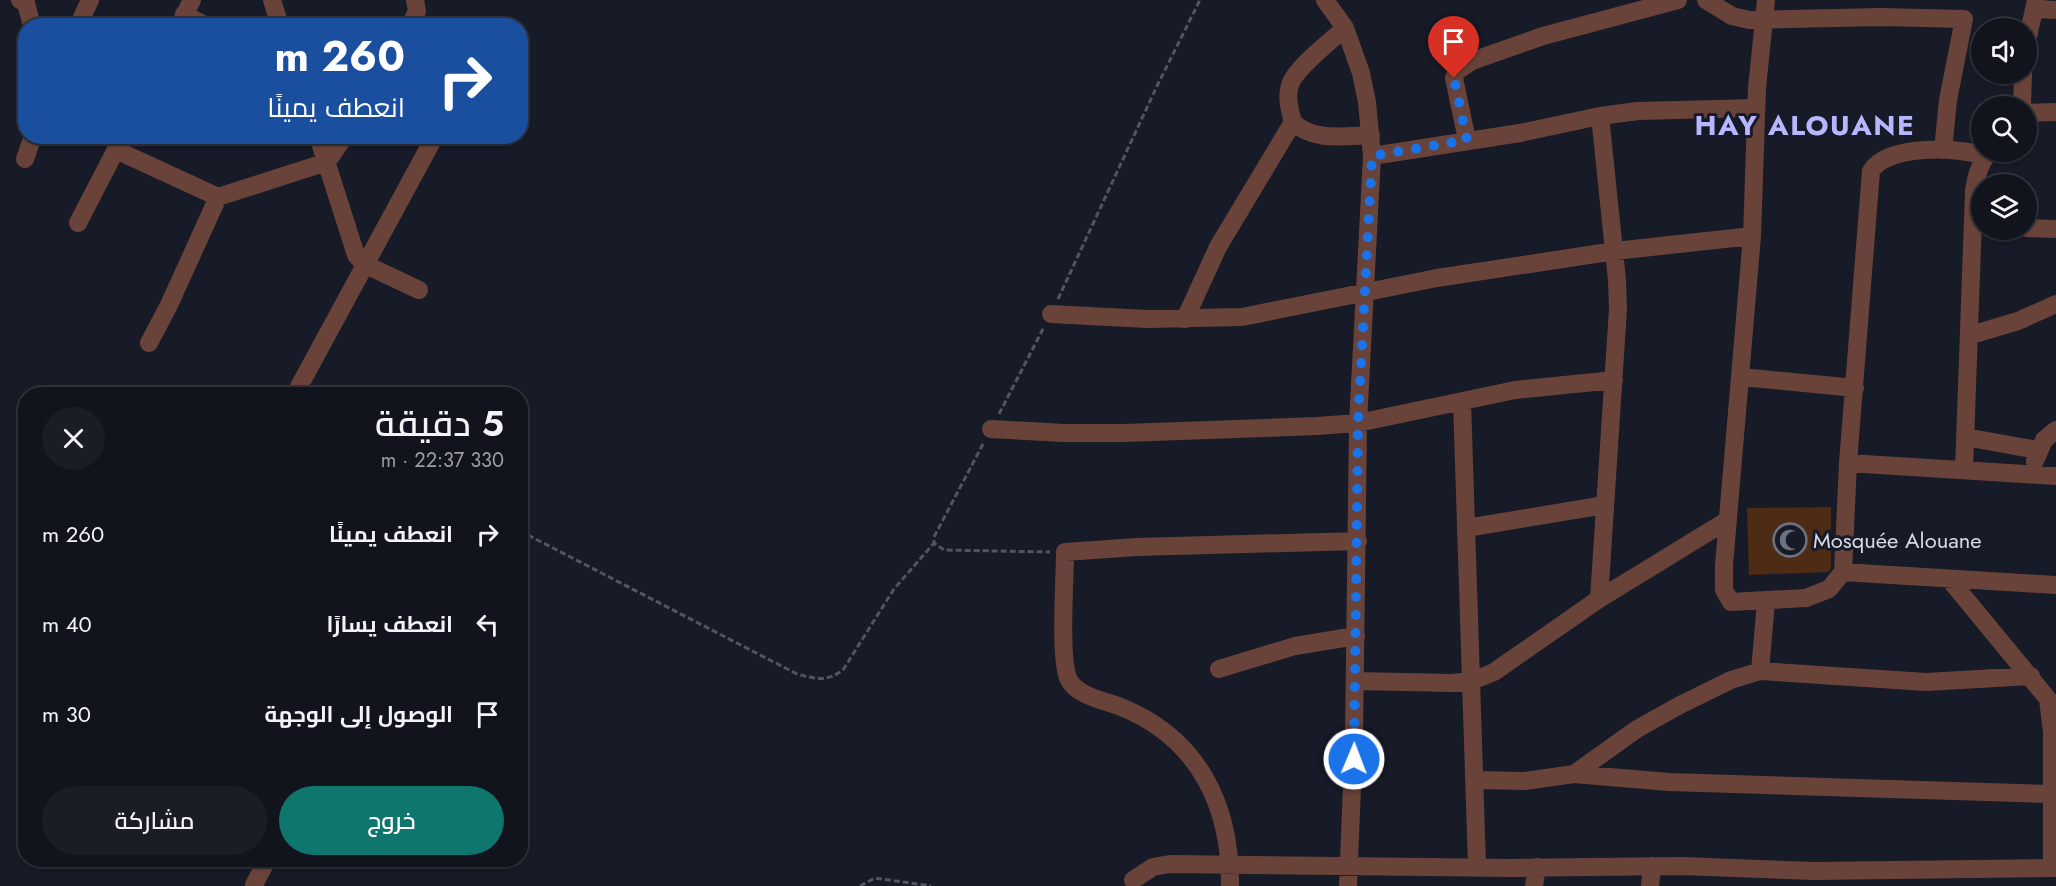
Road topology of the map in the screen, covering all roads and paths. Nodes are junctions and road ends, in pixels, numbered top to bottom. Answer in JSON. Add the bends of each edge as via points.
{"nodes":[{"id":1,"x":90,"y":0,"type":"edge"},
{"id":2,"x":272,"y":0,"type":"edge"},
{"id":3,"x":415,"y":0,"type":"edge"},
{"id":4,"x":1325,"y":0,"type":"edge"},
{"id":5,"x":1678,"y":0,"type":"edge"},
{"id":6,"x":1706,"y":0,"type":"edge"},
{"id":7,"x":1766,"y":0,"type":"edge"},
{"id":8,"x":24,"y":1,"type":"edge"},
{"id":9,"x":2035,"y":4,"type":"edge"},
{"id":10,"x":2056,"y":10,"type":"edge"},
{"id":11,"x":29,"y":18,"type":"edge"},
{"id":12,"x":82,"y":18,"type":"edge"},
{"id":13,"x":278,"y":18,"type":"edge"},
{"id":14,"x":414,"y":18,"type":"edge"},
{"id":15,"x":1765,"y":18,"type":"junction"},
{"id":16,"x":1345,"y":28,"type":"junction"},
{"id":17,"x":1756,"y":108,"type":"junction"},
{"id":18,"x":2056,"y":112,"type":"edge"},
{"id":19,"x":2037,"y":113,"type":"edge"},
{"id":20,"x":1600,"y":116,"type":"junction"},
{"id":21,"x":1293,"y":122,"type":"junction"},
{"id":22,"x":1371,"y":135,"type":"junction"},
{"id":23,"x":1467,"y":140,"type":"junction"},
{"id":24,"x":30,"y":144,"type":"edge"},
{"id":25,"x":119,"y":144,"type":"edge"},
{"id":26,"x":122,"y":144,"type":"edge"},
{"id":27,"x":321,"y":144,"type":"edge"},
{"id":28,"x":339,"y":144,"type":"edge"},
{"id":29,"x":431,"y":144,"type":"edge"},
{"id":30,"x":1942,"y":150,"type":"junction"},
{"id":31,"x":1971,"y":152,"type":"edge"},
{"id":32,"x":1372,"y":156,"type":"junction"},
{"id":33,"x":25,"y":159,"type":"dead end"},
{"id":34,"x":327,"y":162,"type":"junction"},
{"id":35,"x":218,"y":197,"type":"junction"},
{"id":36,"x":78,"y":223,"type":"dead end"},
{"id":37,"x":2037,"y":228,"type":"edge"},
{"id":38,"x":2056,"y":228,"type":"edge"},
{"id":39,"x":1752,"y":236,"type":"junction"},
{"id":40,"x":1976,"y":240,"type":"edge"},
{"id":41,"x":1615,"y":251,"type":"junction"},
{"id":42,"x":364,"y":264,"type":"junction"},
{"id":43,"x":419,"y":290,"type":"dead end"},
{"id":44,"x":1364,"y":293,"type":"junction"},
{"id":45,"x":2056,"y":304,"type":"edge"},
{"id":46,"x":1051,"y":314,"type":"dead end"},
{"id":47,"x":1185,"y":319,"type":"junction"},
{"id":48,"x":1971,"y":335,"type":"junction"},
{"id":49,"x":149,"y":343,"type":"dead end"},
{"id":50,"x":1741,"y":377,"type":"junction"},
{"id":51,"x":1614,"y":380,"type":"junction"},
{"id":52,"x":299,"y":387,"type":"edge"},
{"id":53,"x":1855,"y":388,"type":"junction"},
{"id":54,"x":1462,"y":401,"type":"junction"},
{"id":55,"x":1358,"y":423,"type":"junction"},
{"id":56,"x":991,"y":429,"type":"dead end"},
{"id":57,"x":2056,"y":430,"type":"edge"},
{"id":58,"x":1965,"y":437,"type":"junction"},
{"id":59,"x":2038,"y":450,"type":"junction"},
{"id":60,"x":1848,"y":463,"type":"junction"},
{"id":61,"x":1964,"y":470,"type":"junction"},
{"id":62,"x":2031,"y":474,"type":"junction"},
{"id":63,"x":2056,"y":476,"type":"edge"},
{"id":64,"x":1605,"y":505,"type":"junction"},
{"id":65,"x":1728,"y":520,"type":"junction"},
{"id":66,"x":1466,"y":528,"type":"junction"},
{"id":67,"x":528,"y":535,"type":"edge"},
{"id":68,"x":1358,"y":541,"type":"junction"},
{"id":69,"x":934,"y":543,"type":"dead end"},
{"id":70,"x":1843,"y":572,"type":"junction"},
{"id":71,"x":1950,"y":580,"type":"junction"},
{"id":72,"x":2056,"y":585,"type":"edge"},
{"id":73,"x":1599,"y":599,"type":"junction"},
{"id":74,"x":1767,"y":602,"type":"junction"},
{"id":75,"x":1356,"y":636,"type":"junction"},
{"id":76,"x":1219,"y":669,"type":"dead end"},
{"id":77,"x":1760,"y":671,"type":"junction"},
{"id":78,"x":2031,"y":676,"type":"junction"},
{"id":79,"x":1355,"y":681,"type":"junction"},
{"id":80,"x":1472,"y":681,"type":"junction"},
{"id":81,"x":1574,"y":774,"type":"junction"},
{"id":82,"x":1474,"y":780,"type":"junction"},
{"id":83,"x":2051,"y":794,"type":"junction"},
{"id":84,"x":1231,"y":864,"type":"junction"},
{"id":85,"x":1350,"y":865,"type":"junction"},
{"id":86,"x":1476,"y":866,"type":"junction"},
{"id":87,"x":1652,"y":866,"type":"junction"},
{"id":88,"x":264,"y":867,"type":"edge"},
{"id":89,"x":1537,"y":867,"type":"junction"},
{"id":90,"x":2054,"y":868,"type":"edge"},
{"id":91,"x":1738,"y":878,"type":"edge"},
{"id":92,"x":1933,"y":878,"type":"edge"},
{"id":93,"x":1133,"y":880,"type":"dead end"},
{"id":94,"x":238,"y":886,"type":"edge"},
{"id":95,"x":254,"y":886,"type":"edge"},
{"id":96,"x":860,"y":886,"type":"edge"},
{"id":97,"x":931,"y":886,"type":"edge"},
{"id":98,"x":1230,"y":886,"type":"edge"},
{"id":99,"x":1348,"y":886,"type":"edge"},
{"id":100,"x":1534,"y":886,"type":"edge"},
{"id":101,"x":1650,"y":886,"type":"edge"}],
"edges":[{"from":1,"to":12,"type":"street"},
{"from":2,"to":13,"type":"street"},
{"from":3,"to":14,"type":"street"},
{"from":4,"to":16,"type":"street"},
{"from":5,"to":23,"type":"street","via":[[1543,36],[1463,66],[1454,78]]},
{"from":6,"to":15,"type":"street","via":[[1739,19]]},
{"from":7,"to":15,"type":"street"},
{"from":8,"to":11,"type":"street"},
{"from":9,"to":10,"type":"street"},
{"from":15,"to":17,"type":"street"},
{"from":15,"to":30,"type":"street","via":[[1964,19]]},
{"from":16,"to":21,"type":"street","via":[[1294,77],[1288,95]]},
{"from":16,"to":22,"type":"street","via":[[1360,74]]},
{"from":17,"to":20,"type":"street","via":[[1638,111]]},
{"from":17,"to":39,"type":"street"},
{"from":18,"to":19,"type":"street"},
{"from":20,"to":23,"type":"street"},
{"from":20,"to":41,"type":"street"},
{"from":21,"to":22,"type":"street","via":[[1302,130],[1320,135]]},
{"from":21,"to":47,"type":"street","via":[[1218,247]]},
{"from":22,"to":32,"type":"street"},
{"from":23,"to":32,"type":"street"},
{"from":24,"to":33,"type":"street"},
{"from":25,"to":36,"type":"street"},
{"from":26,"to":35,"type":"street"},
{"from":27,"to":34,"type":"street"},
{"from":28,"to":34,"type":"street"},
{"from":29,"to":42,"type":"street"},
{"from":30,"to":31,"type":"street"},
{"from":30,"to":53,"type":"street","via":[[1896,154],[1883,159],[1871,171]]},
{"from":32,"to":44,"type":"street"},
{"from":34,"to":35,"type":"street"},
{"from":34,"to":42,"type":"street","via":[[353,250]]},
{"from":35,"to":49,"type":"street"},
{"from":37,"to":38,"type":"street"},
{"from":39,"to":41,"type":"street"},
{"from":39,"to":50,"type":"street"},
{"from":40,"to":48,"type":"street"},
{"from":41,"to":44,"type":"street"},
{"from":41,"to":51,"type":"street","via":[[1618,309]]},
{"from":42,"to":43,"type":"street"},
{"from":42,"to":52,"type":"street"},
{"from":44,"to":47,"type":"street","via":[[1242,317]]},
{"from":44,"to":55,"type":"street"},
{"from":45,"to":48,"type":"street"},
{"from":46,"to":47,"type":"street"},
{"from":48,"to":58,"type":"street"},
{"from":50,"to":53,"type":"street"},
{"from":50,"to":65,"type":"street"},
{"from":51,"to":54,"type":"street","via":[[1515,390]]},
{"from":51,"to":64,"type":"street"},
{"from":53,"to":60,"type":"street"},
{"from":54,"to":55,"type":"street"},
{"from":54,"to":66,"type":"street"},
{"from":55,"to":56,"type":"street","via":[[1124,433]]},
{"from":55,"to":68,"type":"street"},
{"from":57,"to":59,"type":"street"},
{"from":58,"to":59,"type":"street"},
{"from":58,"to":61,"type":"street"},
{"from":59,"to":62,"type":"street"},
{"from":60,"to":61,"type":"street"},
{"from":60,"to":70,"type":"street"},
{"from":61,"to":62,"type":"street"},
{"from":62,"to":63,"type":"street"},
{"from":64,"to":66,"type":"street"},
{"from":64,"to":73,"type":"street"},
{"from":65,"to":73,"type":"street"},
{"from":65,"to":74,"type":"street","via":[[1723,581],[1727,599]]},
{"from":66,"to":80,"type":"street"},
{"from":67,"to":69,"type":"path","via":[[796,674],[820,680],[833,678],[843,670],[894,589]]},
{"from":68,"to":75,"type":"street"},
{"from":68,"to":84,"type":"street","via":[[1065,552],[1064,656],[1068,678],[1078,690],[1146,717],[1182,746],[1220,807]]},
{"from":70,"to":71,"type":"street"},
{"from":70,"to":74,"type":"street","via":[[1829,590],[1819,594]]},
{"from":71,"to":72,"type":"street"},
{"from":71,"to":78,"type":"street"},
{"from":73,"to":80,"type":"street","via":[[1494,672]]},
{"from":74,"to":77,"type":"street"},
{"from":75,"to":76,"type":"street","via":[[1295,646]]},
{"from":75,"to":79,"type":"street"},
{"from":77,"to":78,"type":"street","via":[[1926,682]]},
{"from":77,"to":81,"type":"street","via":[[1731,680],[1636,729]]},
{"from":78,"to":83,"type":"street","via":[[2050,707]]},
{"from":79,"to":80,"type":"street"},
{"from":79,"to":85,"type":"street"},
{"from":80,"to":82,"type":"street"},
{"from":81,"to":82,"type":"street","via":[[1526,781]]},
{"from":81,"to":83,"type":"street","via":[[1669,782]]},
{"from":82,"to":86,"type":"street"},
{"from":83,"to":90,"type":"street"},
{"from":84,"to":85,"type":"street"},
{"from":84,"to":93,"type":"street","via":[[1170,864],[1144,871]]},
{"from":84,"to":98,"type":"street"},
{"from":85,"to":86,"type":"street"},
{"from":85,"to":99,"type":"street"},
{"from":86,"to":89,"type":"street"},
{"from":87,"to":89,"type":"street"},
{"from":87,"to":91,"type":"street"},
{"from":87,"to":101,"type":"street"},
{"from":88,"to":95,"type":"street"},
{"from":89,"to":100,"type":"street"},
{"from":90,"to":92,"type":"street"},
{"from":91,"to":92,"type":"street"},
{"from":94,"to":95,"type":"street"},
{"from":96,"to":97,"type":"path","via":[[875,878]]}]}
